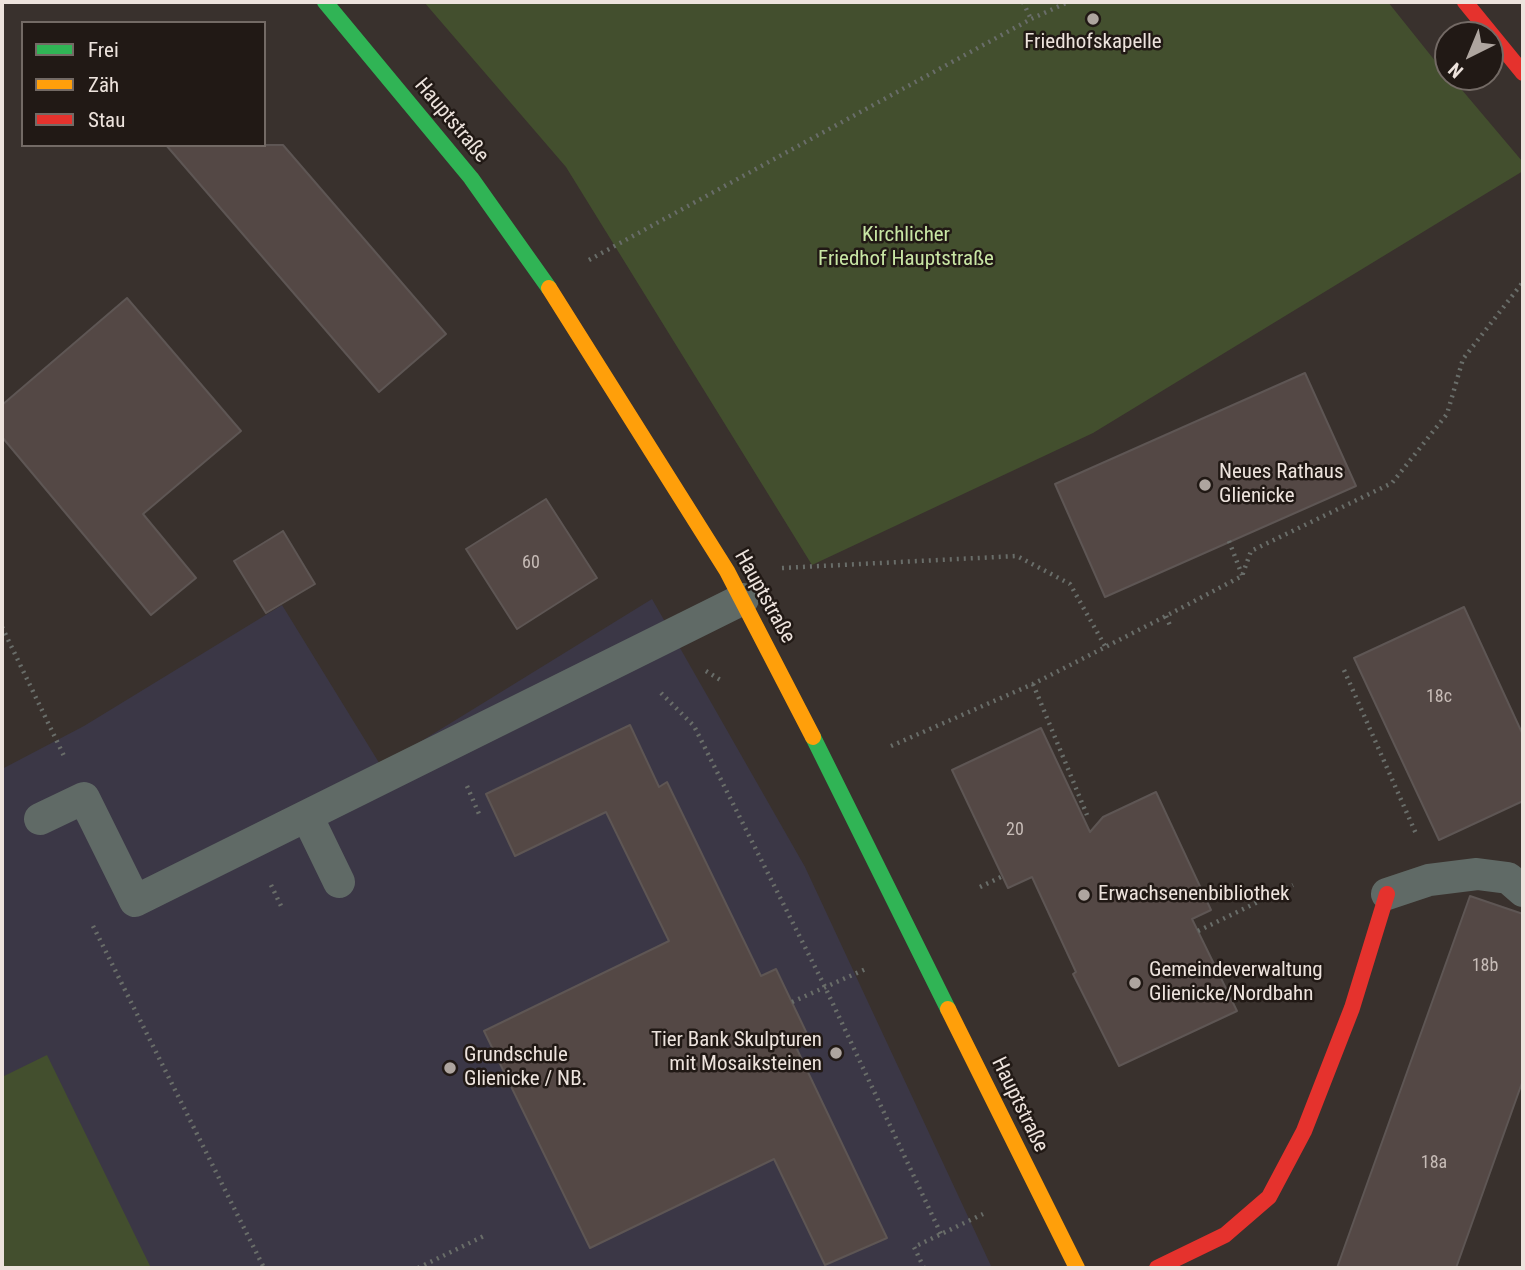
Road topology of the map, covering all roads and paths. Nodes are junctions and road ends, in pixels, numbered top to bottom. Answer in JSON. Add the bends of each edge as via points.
{"nodes":[{"id":1,"x":325,"y":2,"type":"edge"},
{"id":2,"x":1023,"y":2,"type":"edge"},
{"id":3,"x":1465,"y":2,"type":"edge"},
{"id":4,"x":1066,"y":3,"type":"edge"},
{"id":5,"x":1031,"y":19,"type":"junction"},
{"id":6,"x":1523,"y":73,"type":"edge"},
{"id":7,"x":615,"y":245,"type":"dead end"},
{"id":8,"x":1523,"y":282,"type":"edge"},
{"id":9,"x":1229,"y":541,"type":"dead end"},
{"id":10,"x":790,"y":568,"type":"dead end"},
{"id":11,"x":1242,"y":576,"type":"junction"},
{"id":12,"x":743,"y":599,"type":"junction"},
{"id":13,"x":1166,"y":616,"type":"junction"},
{"id":14,"x":2,"y":627,"type":"edge"},
{"id":15,"x":1171,"y":628,"type":"dead end"},
{"id":16,"x":1105,"y":646,"type":"junction"},
{"id":17,"x":1344,"y":670,"type":"dead end"},
{"id":18,"x":1033,"y":684,"type":"junction"},
{"id":19,"x":657,"y":689,"type":"dead end"},
{"id":20,"x":891,"y":746,"type":"dead end"},
{"id":21,"x":467,"y":785,"type":"dead end"},
{"id":22,"x":84,"y":798,"type":"junction"},
{"id":23,"x":479,"y":814,"type":"dead end"},
{"id":24,"x":1087,"y":815,"type":"dead end"},
{"id":25,"x":307,"y":816,"type":"junction"},
{"id":26,"x":40,"y":819,"type":"dead end"},
{"id":27,"x":1412,"y":846,"type":"dead end"},
{"id":28,"x":1003,"y":876,"type":"dead end"},
{"id":29,"x":339,"y":882,"type":"dead end"},
{"id":30,"x":271,"y":884,"type":"dead end"},
{"id":31,"x":1293,"y":885,"type":"dead end"},
{"id":32,"x":980,"y":887,"type":"dead end"},
{"id":33,"x":1523,"y":891,"type":"edge"},
{"id":34,"x":1387,"y":894,"type":"joint"},
{"id":35,"x":283,"y":910,"type":"dead end"},
{"id":36,"x":89,"y":917,"type":"dead end"},
{"id":37,"x":1198,"y":931,"type":"dead end"},
{"id":38,"x":868,"y":968,"type":"dead end"},
{"id":39,"x":825,"y":987,"type":"junction"},
{"id":40,"x":792,"y":1002,"type":"dead end"},
{"id":41,"x":983,"y":1214,"type":"dead end"},
{"id":42,"x":941,"y":1234,"type":"junction"},
{"id":43,"x":486,"y":1235,"type":"dead end"},
{"id":44,"x":264,"y":1268,"type":"edge"},
{"id":45,"x":418,"y":1268,"type":"edge"},
{"id":46,"x":924,"y":1268,"type":"edge"},
{"id":47,"x":1077,"y":1268,"type":"edge"},
{"id":48,"x":1157,"y":1268,"type":"edge"}],
"edges":[{"from":1,"to":12,"type":"street","name":"Hauptstraße","via":[[471,178],[547,284]]},
{"from":2,"to":5,"type":"path"},
{"from":3,"to":6,"type":"street"},
{"from":4,"to":5,"type":"path"},
{"from":5,"to":7,"type":"path"},
{"from":8,"to":11,"type":"path","via":[[1464,359],[1447,414],[1392,484],[1251,551]]},
{"from":9,"to":11,"type":"path"},
{"from":10,"to":16,"type":"path","via":[[1017,556],[1070,584]]},
{"from":11,"to":13,"type":"path"},
{"from":12,"to":25,"type":"lane"},
{"from":12,"to":47,"type":"street","name":"Hauptstraße"},
{"from":13,"to":15,"type":"path"},
{"from":13,"to":16,"type":"path"},
{"from":14,"to":22,"type":"path"},
{"from":16,"to":18,"type":"path"},
{"from":17,"to":27,"type":"path","via":[[1418,838]]},
{"from":18,"to":20,"type":"path"},
{"from":18,"to":24,"type":"path"},
{"from":19,"to":39,"type":"path","via":[[694,726]]},
{"from":21,"to":23,"type":"path"},
{"from":22,"to":25,"type":"lane","via":[[135,901]]},
{"from":22,"to":26,"type":"lane"},
{"from":25,"to":29,"type":"lane"},
{"from":28,"to":32,"type":"path"},
{"from":30,"to":35,"type":"path"},
{"from":31,"to":37,"type":"path"},
{"from":33,"to":34,"type":"lane","via":[[1508,878],[1477,874],[1429,880]]},
{"from":34,"to":48,"type":"street","via":[[1338,1045],[1304,1131],[1269,1197],[1225,1236]]},
{"from":36,"to":44,"type":"path"},
{"from":38,"to":39,"type":"path"},
{"from":39,"to":40,"type":"path"},
{"from":39,"to":42,"type":"path"},
{"from":41,"to":42,"type":"path"},
{"from":42,"to":46,"type":"path","via":[[914,1247]]},
{"from":43,"to":45,"type":"path"}]}
